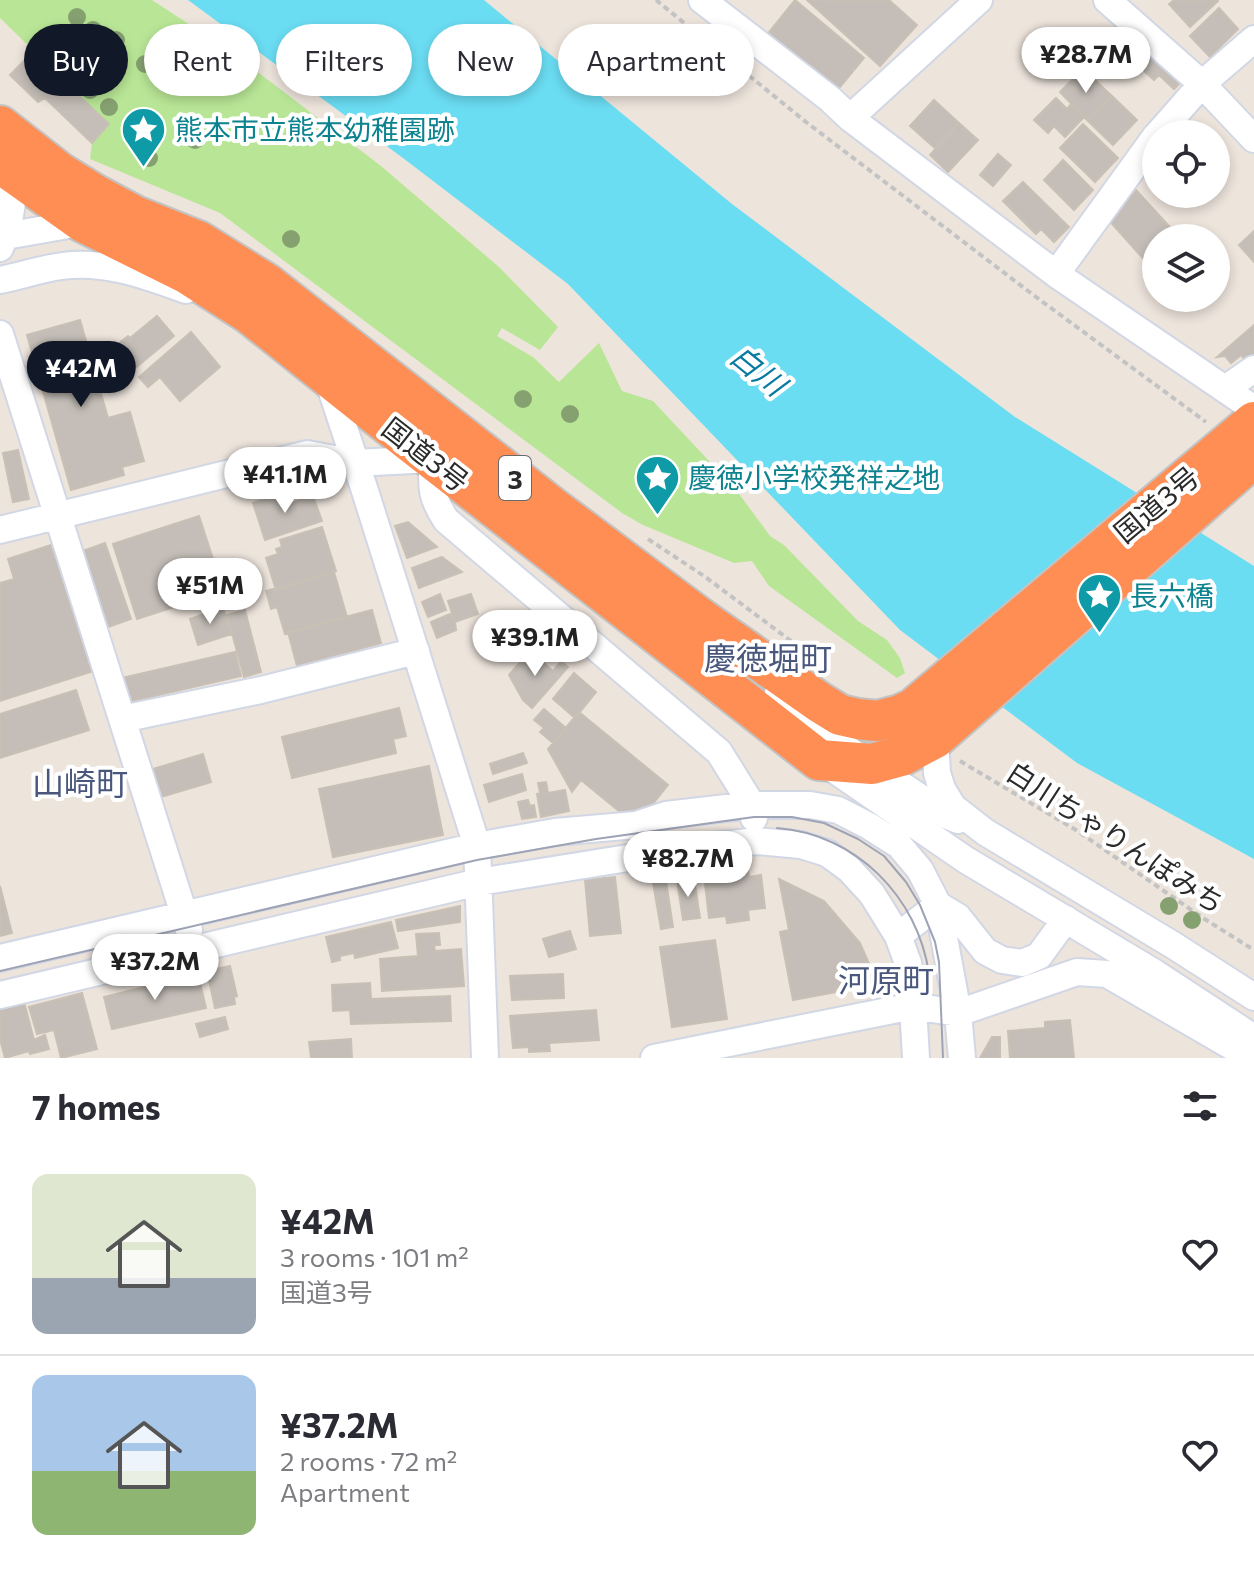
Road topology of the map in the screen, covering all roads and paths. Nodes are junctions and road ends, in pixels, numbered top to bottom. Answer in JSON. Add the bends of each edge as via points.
{"nodes":[{"id":1,"x":656,"y":0,"type":"edge"},
{"id":2,"x":702,"y":0,"type":"edge"},
{"id":3,"x":979,"y":0,"type":"edge"},
{"id":4,"x":1107,"y":0,"type":"edge"},
{"id":5,"x":1254,"y":39,"type":"edge"},
{"id":6,"x":1202,"y":84,"type":"junction"},
{"id":7,"x":850,"y":118,"type":"junction"},
{"id":8,"x":1170,"y":120,"type":"edge"},
{"id":9,"x":0,"y":126,"type":"edge"},
{"id":10,"x":1254,"y":139,"type":"edge"},
{"id":11,"x":1142,"y":156,"type":"edge"},
{"id":12,"x":4,"y":159,"type":"edge"},
{"id":13,"x":135,"y":216,"type":"junction"},
{"id":14,"x":83,"y":222,"type":"junction"},
{"id":15,"x":2,"y":240,"type":"edge"},
{"id":16,"x":1056,"y":274,"type":"junction"},
{"id":17,"x":0,"y":280,"type":"edge"},
{"id":18,"x":250,"y":314,"type":"junction"},
{"id":19,"x":0,"y":334,"type":"edge"},
{"id":20,"x":1254,"y":369,"type":"edge"},
{"id":21,"x":326,"y":375,"type":"junction"},
{"id":22,"x":1225,"y":389,"type":"junction"},
{"id":23,"x":1254,"y":409,"type":"edge"},
{"id":24,"x":1241,"y":441,"type":"edge"},
{"id":25,"x":432,"y":459,"type":"junction"},
{"id":26,"x":355,"y":463,"type":"junction"},
{"id":27,"x":58,"y":516,"type":"junction"},
{"id":28,"x":0,"y":530,"type":"edge"},
{"id":29,"x":704,"y":621,"type":"junction"},
{"id":30,"x":416,"y":651,"type":"junction"},
{"id":31,"x":122,"y":719,"type":"junction"},
{"id":32,"x":912,"y":744,"type":"junction"},
{"id":33,"x":819,"y":760,"type":"junction"},
{"id":34,"x":752,"y":805,"type":"junction"},
{"id":35,"x":985,"y":832,"type":"junction"},
{"id":36,"x":757,"y":841,"type":"junction"},
{"id":37,"x":477,"y":846,"type":"junction"},
{"id":38,"x":966,"y":860,"type":"junction"},
{"id":39,"x":479,"y":882,"type":"junction"},
{"id":40,"x":938,"y":905,"type":"junction"},
{"id":41,"x":184,"y":914,"type":"junction"},
{"id":42,"x":1066,"y":919,"type":"junction"},
{"id":43,"x":898,"y":936,"type":"junction"},
{"id":44,"x":195,"y":948,"type":"junction"},
{"id":45,"x":1254,"y":950,"type":"edge"},
{"id":46,"x":0,"y":958,"type":"edge"},
{"id":47,"x":0,"y":995,"type":"edge"},
{"id":48,"x":1254,"y":997,"type":"edge"},
{"id":49,"x":913,"y":1006,"type":"junction"},
{"id":50,"x":958,"y":1013,"type":"junction"},
{"id":51,"x":1254,"y":1038,"type":"edge"},
{"id":52,"x":485,"y":1058,"type":"edge"},
{"id":53,"x":654,"y":1058,"type":"edge"},
{"id":54,"x":916,"y":1058,"type":"edge"},
{"id":55,"x":962,"y":1058,"type":"edge"},
{"id":56,"x":1252,"y":1058,"type":"edge"}],
"edges":[{"from":1,"to":24,"type":"path","via":[[1036,297]]},
{"from":2,"to":7,"type":"street"},
{"from":3,"to":7,"type":"street"},
{"from":4,"to":6,"type":"street"},
{"from":5,"to":6,"type":"street"},
{"from":6,"to":8,"type":"street"},
{"from":6,"to":10,"type":"street"},
{"from":7,"to":16,"type":"street"},
{"from":9,"to":13,"type":"highway","name":"国道3号","number":"3","via":[[60,173]]},
{"from":11,"to":16,"type":"street"},
{"from":12,"to":14,"type":"highway","name":"国道3号","number":"3"},
{"from":12,"to":15,"type":"street","via":[[10,218]]},
{"from":13,"to":14,"type":"street"},
{"from":13,"to":29,"type":"highway","name":"国道3号","number":"3","via":[[198,241],[267,284]]},
{"from":14,"to":15,"type":"street"},
{"from":14,"to":18,"type":"highway","name":"国道3号","number":"3","via":[[186,273]]},
{"from":16,"to":22,"type":"street"},
{"from":17,"to":18,"type":"street","via":[[63,266],[122,269]]},
{"from":18,"to":21,"type":"highway","name":"国道3号","number":"3"},
{"from":19,"to":27,"type":"street"},
{"from":20,"to":22,"type":"street"},
{"from":21,"to":25,"type":"highway","name":"国道3号","number":"3"},
{"from":21,"to":26,"type":"street"},
{"from":22,"to":23,"type":"street"},
{"from":24,"to":32,"type":"highway","name":"国道3号"},
{"from":25,"to":26,"type":"street"},
{"from":25,"to":33,"type":"highway","name":"国道3号","number":"3"},
{"from":25,"to":34,"type":"street","via":[[432,491],[446,520],[719,752]]},
{"from":26,"to":27,"type":"street","via":[[307,454]]},
{"from":26,"to":30,"type":"street"},
{"from":27,"to":28,"type":"street"},
{"from":27,"to":31,"type":"street"},
{"from":29,"to":32,"type":"highway","name":"国道3号","number":"3","via":[[840,715],[877,721]]},
{"from":29,"to":32,"type":"street","via":[[834,740]]},
{"from":30,"to":31,"type":"street"},
{"from":30,"to":37,"type":"street"},
{"from":31,"to":41,"type":"street"},
{"from":32,"to":33,"type":"highway"},
{"from":32,"to":35,"type":"street","via":[[937,773],[953,807]]},
{"from":32,"to":35,"type":"street","via":[[948,816]]},
{"from":32,"to":38,"type":"street","via":[[918,805]]},
{"from":32,"to":45,"type":"path","name":"白川ちゃりんぽみち","via":[[965,762]]},
{"from":33,"to":38,"type":"street"},
{"from":34,"to":36,"type":"street"},
{"from":34,"to":37,"type":"street"},
{"from":34,"to":40,"type":"street","via":[[838,810],[869,826],[899,845]]},
{"from":35,"to":48,"type":"street"},
{"from":36,"to":39,"type":"street"},
{"from":36,"to":43,"type":"street","via":[[827,853],[872,894]]},
{"from":37,"to":39,"type":"street"},
{"from":37,"to":41,"type":"street"},
{"from":38,"to":42,"type":"street"},
{"from":39,"to":44,"type":"street"},
{"from":39,"to":52,"type":"street"},
{"from":40,"to":42,"type":"street","via":[[958,917],[985,951],[1022,963],[1039,956]]},
{"from":40,"to":43,"type":"street"},
{"from":40,"to":50,"type":"street"},
{"from":41,"to":44,"type":"street"},
{"from":41,"to":46,"type":"street"},
{"from":42,"to":51,"type":"street"},
{"from":43,"to":49,"type":"street","via":[[908,963]]},
{"from":44,"to":47,"type":"street"},
{"from":49,"to":50,"type":"street"},
{"from":49,"to":53,"type":"street"},
{"from":49,"to":54,"type":"street"},
{"from":50,"to":55,"type":"street"},
{"from":50,"to":56,"type":"street","via":[[1077,972],[1107,974]]}]}
